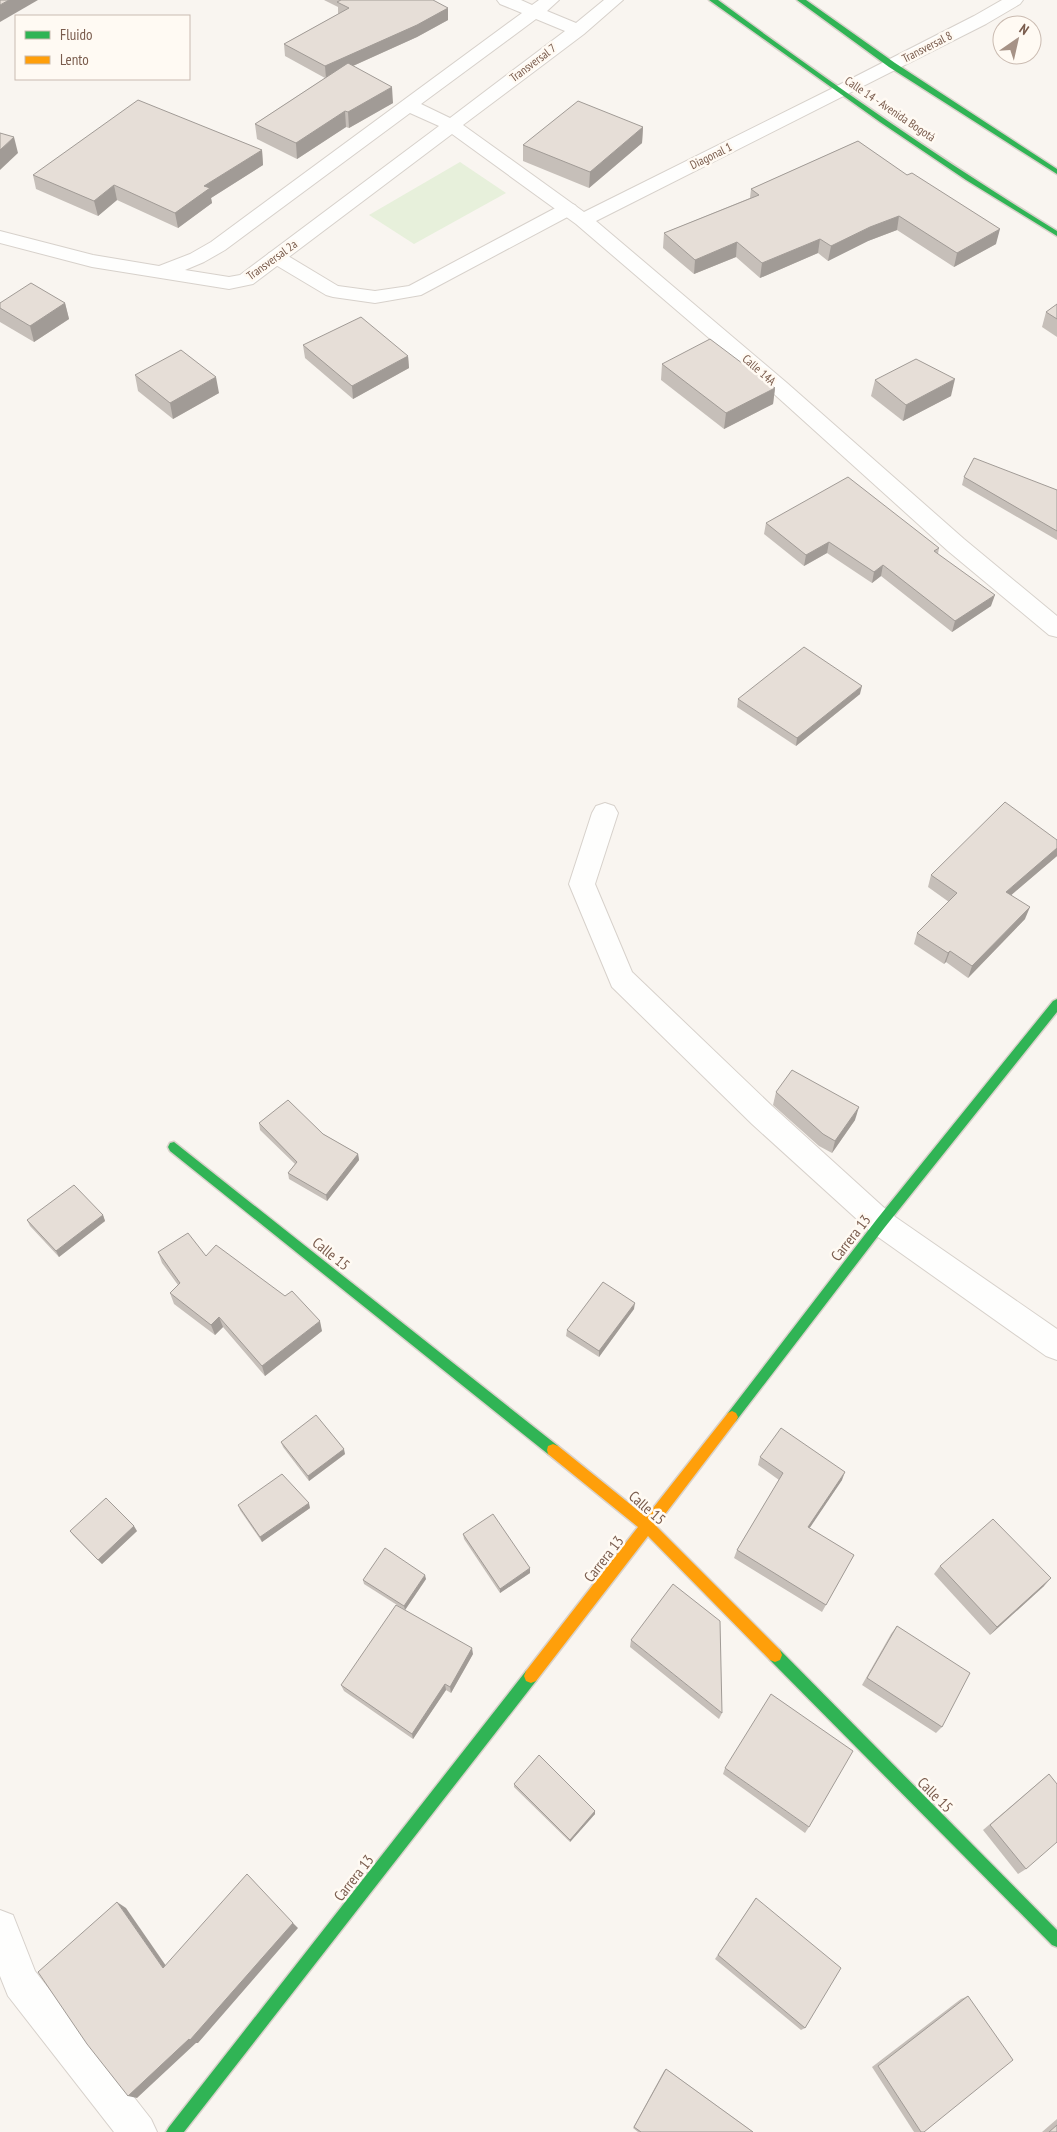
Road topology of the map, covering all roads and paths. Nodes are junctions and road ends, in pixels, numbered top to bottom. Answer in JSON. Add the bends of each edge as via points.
{"nodes":[{"id":1,"x":506,"y":0,"type":"edge"},
{"id":2,"x":550,"y":0,"type":"edge"},
{"id":3,"x":614,"y":0,"type":"edge"},
{"id":4,"x":713,"y":0,"type":"edge"},
{"id":5,"x":800,"y":0,"type":"edge"},
{"id":6,"x":1014,"y":0,"type":"edge"},
{"id":7,"x":533,"y":11,"type":"junction"},
{"id":8,"x":578,"y":30,"type":"junction"},
{"id":9,"x":892,"y":65,"type":"junction"},
{"id":10,"x":838,"y":92,"type":"junction"},
{"id":11,"x":408,"y":105,"type":"junction"},
{"id":12,"x":451,"y":125,"type":"junction"},
{"id":13,"x":1057,"y":172,"type":"edge"},
{"id":14,"x":576,"y":214,"type":"junction"},
{"id":15,"x":1057,"y":234,"type":"edge"},
{"id":16,"x":0,"y":237,"type":"edge"},
{"id":17,"x":276,"y":257,"type":"junction"},
{"id":18,"x":164,"y":271,"type":"junction"},
{"id":19,"x":1057,"y":629,"type":"edge"},
{"id":20,"x":605,"y":813,"type":"dead end"},
{"id":21,"x":1057,"y":1004,"type":"edge"},
{"id":22,"x":174,"y":1147,"type":"dead end"},
{"id":23,"x":881,"y":1223,"type":"junction"},
{"id":24,"x":1057,"y":1346,"type":"edge"},
{"id":25,"x":648,"y":1527,"type":"junction"},
{"id":26,"x":0,"y":1928,"type":"edge"},
{"id":27,"x":1057,"y":1940,"type":"edge"},
{"id":28,"x":138,"y":2132,"type":"edge"},
{"id":29,"x":174,"y":2132,"type":"edge"}],
"edges":[{"from":1,"to":7,"type":"street"},
{"from":2,"to":7,"type":"street"},
{"from":3,"to":8,"type":"street","name":"Transversal 7"},
{"from":4,"to":10,"type":"street","name":"Calle 14 - Avenida Bogotá"},
{"from":5,"to":9,"type":"street"},
{"from":6,"to":9,"type":"street","name":"Transversal 8"},
{"from":7,"to":8,"type":"street"},
{"from":7,"to":11,"type":"street"},
{"from":8,"to":12,"type":"street","name":"Transversal 7"},
{"from":9,"to":10,"type":"street","name":"Transversal 8"},
{"from":9,"to":13,"type":"street"},
{"from":10,"to":14,"type":"street","name":"Diagonal 1"},
{"from":10,"to":15,"type":"street","name":"Calle 14 - Avenida Bogotá"},
{"from":11,"to":12,"type":"street","name":"Calle 14A"},
{"from":11,"to":18,"type":"street","via":[[218,246]]},
{"from":12,"to":14,"type":"street","name":"Calle 14A"},
{"from":12,"to":17,"type":"street","name":"Transversal 2a"},
{"from":14,"to":17,"type":"street","name":"Diagonal 1","via":[[414,290],[375,296],[333,290]]},
{"from":14,"to":19,"type":"street","name":"Calle 14A"},
{"from":16,"to":18,"type":"street","name":"Transversal 2a","via":[[92,261]]},
{"from":17,"to":18,"type":"street","name":"Transversal 2a","via":[[239,282]]},
{"from":20,"to":23,"type":"street","via":[[582,884],[621,979],[762,1115]]},
{"from":21,"to":23,"type":"street","name":"Carrera 13"},
{"from":22,"to":25,"type":"street","name":"Calle 15"},
{"from":23,"to":24,"type":"street"},
{"from":23,"to":25,"type":"street","name":"Carrera 13"},
{"from":25,"to":27,"type":"street","name":"Calle 15"},
{"from":25,"to":29,"type":"street","name":"Carrera 13"},
{"from":26,"to":28,"type":"street","via":[[21,1983]]}]}
